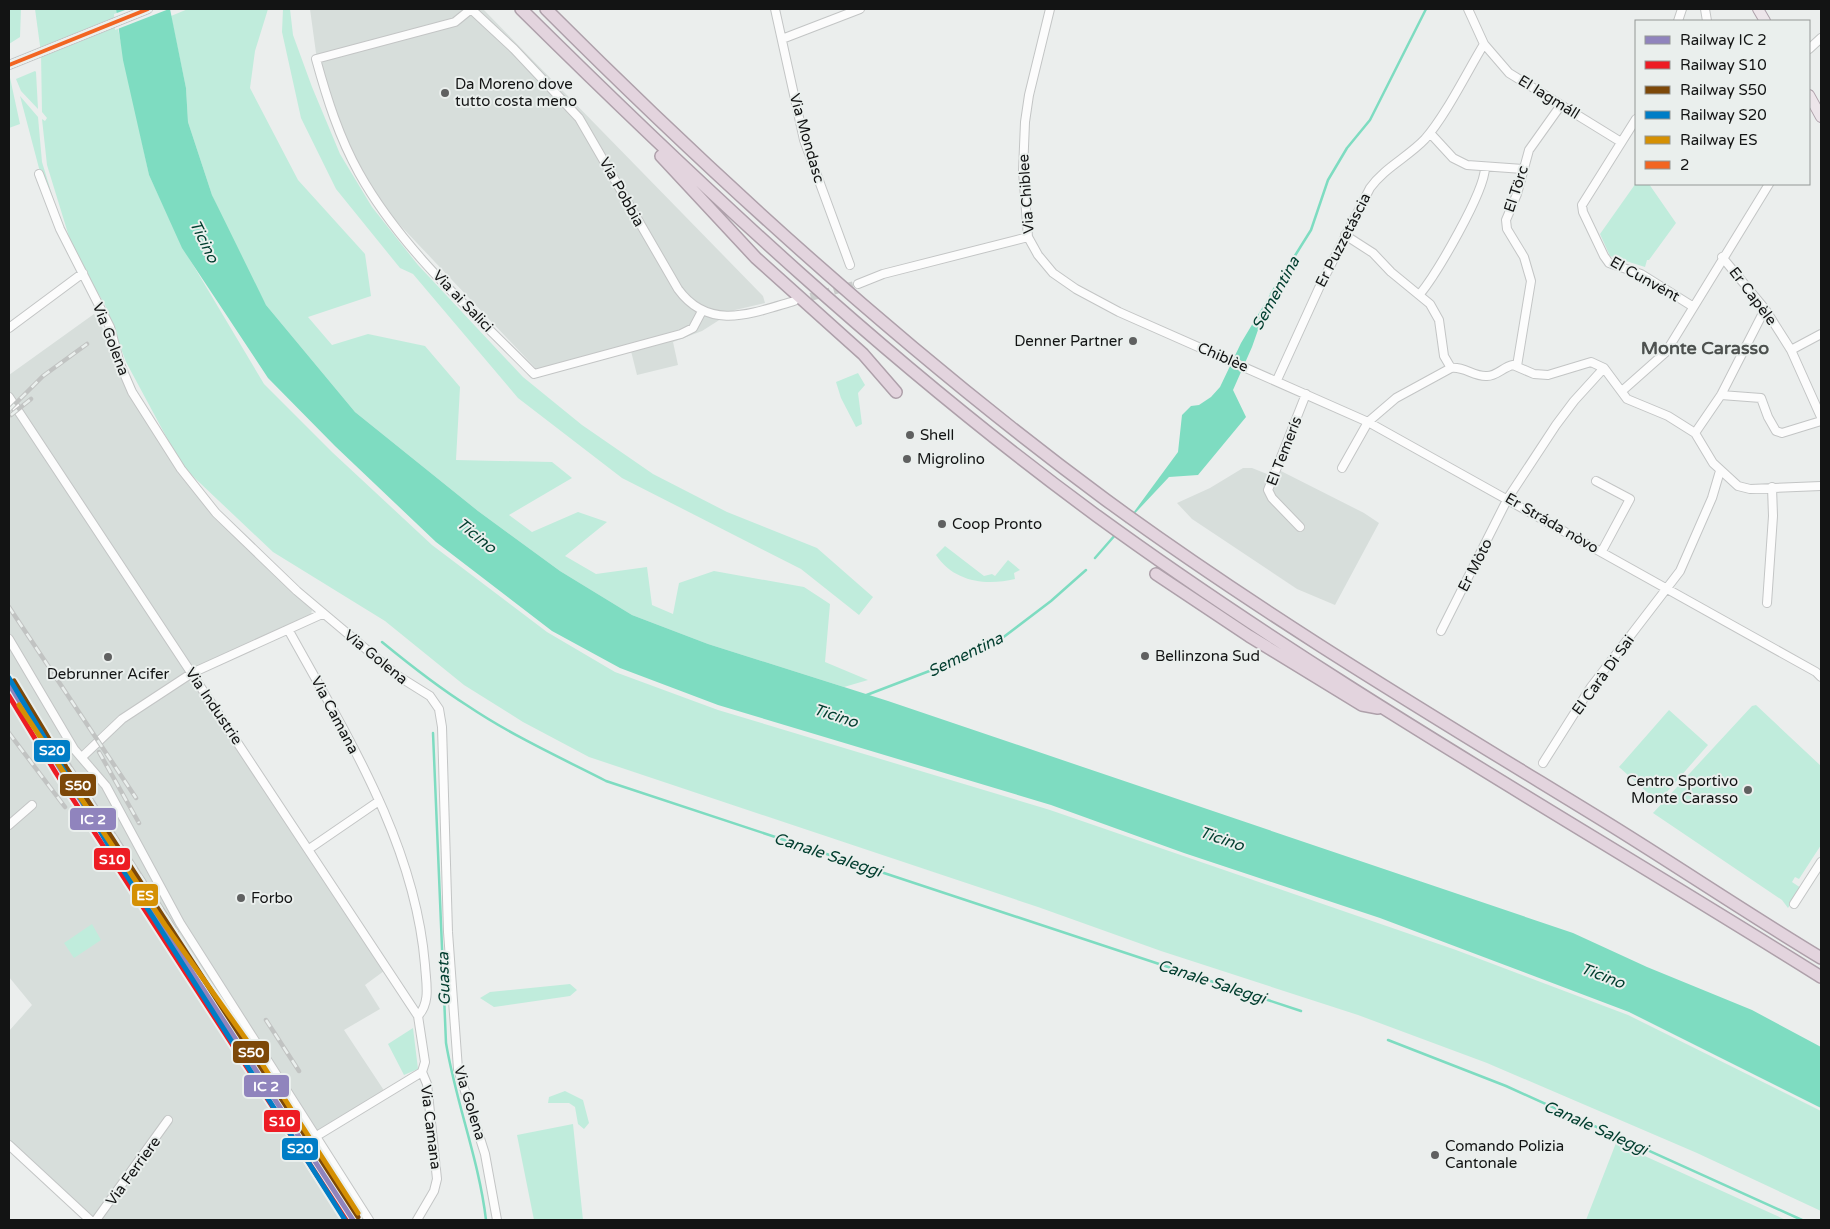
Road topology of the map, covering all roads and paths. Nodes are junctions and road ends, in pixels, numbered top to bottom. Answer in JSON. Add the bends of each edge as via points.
{"nodes":[{"id":1,"x":148,"y":9,"type":"edge"},
{"id":2,"x":471,"y":9,"type":"edge"},
{"id":3,"x":521,"y":9,"type":"edge"},
{"id":4,"x":546,"y":9,"type":"edge"},
{"id":5,"x":775,"y":9,"type":"edge"},
{"id":6,"x":860,"y":9,"type":"edge"},
{"id":7,"x":1050,"y":9,"type":"edge"},
{"id":8,"x":1468,"y":9,"type":"edge"},
{"id":9,"x":1758,"y":9,"type":"edge"},
{"id":10,"x":1764,"y":20,"type":"edge"},
{"id":11,"x":1821,"y":38,"type":"edge"},
{"id":12,"x":782,"y":39,"type":"junction"},
{"id":13,"x":1484,"y":44,"type":"junction"},
{"id":14,"x":1810,"y":47,"type":"edge"},
{"id":15,"x":9,"y":65,"type":"edge"},
{"id":16,"x":599,"y":86,"type":"junction"},
{"id":17,"x":1810,"y":97,"type":"edge"},
{"id":18,"x":1561,"y":105,"type":"junction"},
{"id":19,"x":1821,"y":117,"type":"edge"},
{"id":20,"x":1635,"y":121,"type":"edge"},
{"id":21,"x":1430,"y":133,"type":"junction"},
{"id":22,"x":1621,"y":142,"type":"junction"},
{"id":23,"x":1485,"y":168,"type":"junction"},
{"id":24,"x":1523,"y":169,"type":"junction"},
{"id":25,"x":39,"y":174,"type":"dead end"},
{"id":26,"x":1768,"y":185,"type":"edge"},
{"id":27,"x":1346,"y":235,"type":"junction"},
{"id":28,"x":1028,"y":237,"type":"junction"},
{"id":29,"x":1722,"y":257,"type":"junction"},
{"id":30,"x":850,"y":264,"type":"dead end"},
{"id":31,"x":83,"y":273,"type":"junction"},
{"id":32,"x":858,"y":284,"type":"tunnel mouth"},
{"id":33,"x":1420,"y":294,"type":"junction"},
{"id":34,"x":794,"y":301,"type":"tunnel mouth"},
{"id":35,"x":1692,"y":306,"type":"junction"},
{"id":36,"x":1765,"y":309,"type":"junction"},
{"id":37,"x":702,"y":311,"type":"junction"},
{"id":38,"x":9,"y":328,"type":"edge"},
{"id":39,"x":1821,"y":334,"type":"edge"},
{"id":40,"x":1168,"y":335,"type":"joint"},
{"id":41,"x":1791,"y":350,"type":"junction"},
{"id":42,"x":1517,"y":366,"type":"junction"},
{"id":43,"x":1451,"y":368,"type":"junction"},
{"id":44,"x":1604,"y":368,"type":"junction"},
{"id":45,"x":1277,"y":380,"type":"junction"},
{"id":46,"x":1622,"y":391,"type":"junction"},
{"id":47,"x":896,"y":392,"type":"dead end"},
{"id":48,"x":1306,"y":394,"type":"junction"},
{"id":49,"x":1721,"y":395,"type":"junction"},
{"id":50,"x":9,"y":397,"type":"edge"},
{"id":51,"x":1818,"y":399,"type":"edge"},
{"id":52,"x":1821,"y":419,"type":"edge"},
{"id":53,"x":1368,"y":422,"type":"junction"},
{"id":54,"x":1695,"y":434,"type":"junction"},
{"id":55,"x":1342,"y":468,"type":"dead end"},
{"id":56,"x":1720,"y":471,"type":"junction"},
{"id":57,"x":1596,"y":480,"type":"dead end"},
{"id":58,"x":1821,"y":486,"type":"edge"},
{"id":59,"x":1772,"y":487,"type":"junction"},
{"id":60,"x":1508,"y":498,"type":"junction"},
{"id":61,"x":1300,"y":527,"type":"dead end"},
{"id":62,"x":1602,"y":551,"type":"junction"},
{"id":63,"x":1156,"y":574,"type":"dead end"},
{"id":64,"x":1668,"y":590,"type":"junction"},
{"id":65,"x":1767,"y":603,"type":"dead end"},
{"id":66,"x":322,"y":614,"type":"junction"},
{"id":67,"x":289,"y":631,"type":"junction"},
{"id":68,"x":1442,"y":631,"type":"dead end"},
{"id":69,"x":9,"y":640,"type":"edge"},
{"id":70,"x":192,"y":673,"type":"junction"},
{"id":71,"x":1821,"y":677,"type":"edge"},
{"id":72,"x":1387,"y":710,"type":"junction"},
{"id":73,"x":82,"y":757,"type":"junction"},
{"id":74,"x":1543,"y":763,"type":"dead end"},
{"id":75,"x":379,"y":801,"type":"junction"},
{"id":76,"x":32,"y":805,"type":"dead end"},
{"id":77,"x":9,"y":825,"type":"edge"},
{"id":78,"x":309,"y":848,"type":"junction"},
{"id":79,"x":1821,"y":862,"type":"edge"},
{"id":80,"x":1794,"y":904,"type":"dead end"},
{"id":81,"x":1791,"y":940,"type":"junction"},
{"id":82,"x":1821,"y":954,"type":"edge"},
{"id":83,"x":1821,"y":958,"type":"edge"},
{"id":84,"x":1820,"y":976,"type":"edge"},
{"id":85,"x":418,"y":1016,"type":"junction"},
{"id":86,"x":422,"y":1072,"type":"junction"},
{"id":87,"x":168,"y":1120,"type":"dead end"},
{"id":88,"x":315,"y":1138,"type":"junction"},
{"id":89,"x":9,"y":1145,"type":"edge"},
{"id":90,"x":90,"y":1220,"type":"edge"},
{"id":91,"x":96,"y":1220,"type":"edge"},
{"id":92,"x":369,"y":1220,"type":"edge"},
{"id":93,"x":417,"y":1220,"type":"edge"},
{"id":94,"x":497,"y":1220,"type":"edge"}],
"edges":[{"from":1,"to":15,"type":"street"},
{"from":2,"to":37,"type":"street","name":"Via Pobbia","via":[[528,63],[578,118],[678,289]]},
{"from":2,"to":37,"type":"street","name":"Via ai Salici","via":[[455,22],[316,59],[336,125],[359,173],[408,242],[534,374],[681,334],[693,328]]},
{"from":3,"to":16,"type":"highway"},
{"from":4,"to":81,"type":"highway","via":[[718,175],[830,277],[951,379],[1105,499],[1336,657]]},
{"from":5,"to":12,"type":"street","name":"Via Mondasc"},
{"from":6,"to":12,"type":"street"},
{"from":7,"to":28,"type":"street","name":"Via Chiblee","via":[[1025,122],[1023,172]]},
{"from":8,"to":13,"type":"street","name":"El Iagmáll"},
{"from":9,"to":10,"type":"main road"},
{"from":11,"to":14,"type":"street"},
{"from":12,"to":30,"type":"street","name":"Via Mondasc","via":[[804,140]]},
{"from":13,"to":18,"type":"street","name":"El Iagmáll","via":[[1509,73]]},
{"from":13,"to":21,"type":"street","name":"Er Puzzetáscia"},
{"from":16,"to":47,"type":"highway","via":[[756,258],[863,354]]},
{"from":16,"to":72,"type":"highway","via":[[730,212],[947,400],[1130,539],[1272,637]]},
{"from":17,"to":19,"type":"main road"},
{"from":18,"to":22,"type":"street","name":"El Iagmáll"},
{"from":18,"to":24,"type":"street","name":"El Törc","via":[[1529,150]]},
{"from":20,"to":22,"type":"street","name":"El Cunvént"},
{"from":21,"to":23,"type":"street","via":[[1458,161]]},
{"from":21,"to":27,"type":"street","name":"Er Puzzetáscia","via":[[1375,181]]},
{"from":22,"to":35,"type":"street","name":"El Cunvént","via":[[1582,205],[1583,212],[1609,262],[1641,274]]},
{"from":23,"to":24,"type":"street"},
{"from":23,"to":33,"type":"street","via":[[1467,216]]},
{"from":24,"to":42,"type":"street","name":"El Törc","via":[[1506,223],[1526,260],[1532,281]]},
{"from":25,"to":31,"type":"street","name":"Via Golena","via":[[59,226]]},
{"from":26,"to":29,"type":"street","name":"El Cunvént"},
{"from":27,"to":33,"type":"street","via":[[1373,253]]},
{"from":27,"to":45,"type":"street","name":"Er Puzzetáscia"},
{"from":28,"to":32,"type":"street","via":[[882,274]]},
{"from":28,"to":40,"type":"street","name":"Via Chiblee","via":[[1045,265],[1066,282],[1114,310]]},
{"from":29,"to":35,"type":"street","name":"El Cunvént"},
{"from":29,"to":36,"type":"street","name":"Er Capèle"},
{"from":31,"to":38,"type":"street"},
{"from":31,"to":66,"type":"street","name":"Via Golena","via":[[110,327],[132,392],[181,469],[228,525]]},
{"from":33,"to":43,"type":"street","via":[[1439,320],[1444,356]]},
{"from":34,"to":37,"type":"street","name":"Via Pobbia","via":[[738,316],[719,316]]},
{"from":35,"to":46,"type":"street","name":"El Cunvént","via":[[1666,352]]},
{"from":36,"to":41,"type":"street","name":"Er Capèle"},
{"from":36,"to":49,"type":"street"},
{"from":39,"to":41,"type":"street"},
{"from":40,"to":45,"type":"street","name":"Chiblèe"},
{"from":41,"to":51,"type":"street","name":"Er Capèle"},
{"from":42,"to":43,"type":"street","via":[[1507,366],[1490,376]]},
{"from":42,"to":44,"type":"street","via":[[1543,375],[1557,374],[1591,362]]},
{"from":43,"to":53,"type":"street","via":[[1396,398]]},
{"from":44,"to":46,"type":"street"},
{"from":44,"to":60,"type":"street","name":"Er Mòto","via":[[1556,425]]},
{"from":45,"to":48,"type":"street","name":"Er Stráda nòvo"},
{"from":46,"to":54,"type":"street","via":[[1627,399],[1668,416]]},
{"from":48,"to":53,"type":"street","name":"Er Stráda nòvo"},
{"from":48,"to":61,"type":"street","name":"El Temerís","via":[[1268,490]]},
{"from":49,"to":52,"type":"street","via":[[1761,398],[1768,418],[1776,431],[1782,433]]},
{"from":49,"to":54,"type":"street"},
{"from":50,"to":70,"type":"street","name":"Via Industrie"},
{"from":51,"to":52,"type":"street","name":"Er Capèle"},
{"from":53,"to":55,"type":"street"},
{"from":53,"to":60,"type":"street","name":"Er Stráda nòvo"},
{"from":54,"to":56,"type":"street"},
{"from":56,"to":59,"type":"street","via":[[1741,488]]},
{"from":56,"to":64,"type":"street","name":"El Carà Di Sai","via":[[1712,498],[1680,571]]},
{"from":57,"to":62,"type":"street","via":[[1630,499]]},
{"from":58,"to":59,"type":"street"},
{"from":59,"to":65,"type":"street"},
{"from":60,"to":62,"type":"street","name":"Er Stráda nòvo"},
{"from":60,"to":68,"type":"street","name":"Er Mòto"},
{"from":62,"to":64,"type":"street","name":"Er Stráda nòvo"},
{"from":63,"to":72,"type":"highway","via":[[1362,705]]},
{"from":64,"to":71,"type":"street","name":"Er Stráda nòvo"},
{"from":64,"to":74,"type":"street","name":"El Carà Di Sai","via":[[1591,687]]},
{"from":66,"to":67,"type":"street"},
{"from":66,"to":94,"type":"street","name":"Via Golena","via":[[406,682],[430,696],[440,714],[448,932],[458,1070],[485,1154]]},
{"from":67,"to":70,"type":"street"},
{"from":67,"to":75,"type":"street","name":"Via Camana"},
{"from":69,"to":73,"type":"street","via":[[74,749]]},
{"from":70,"to":73,"type":"street","via":[[122,719]]},
{"from":70,"to":78,"type":"street","name":"Via Industrie"},
{"from":72,"to":84,"type":"highway"},
{"from":73,"to":88,"type":"street","via":[[106,786],[180,924],[259,1044]]},
{"from":75,"to":78,"type":"street"},
{"from":75,"to":85,"type":"street","name":"Via Camana","via":[[396,844],[421,932],[427,998]]},
{"from":76,"to":77,"type":"street"},
{"from":78,"to":85,"type":"street","name":"Via Industrie"},
{"from":79,"to":80,"type":"street"},
{"from":81,"to":82,"type":"highway"},
{"from":81,"to":83,"type":"highway"},
{"from":85,"to":86,"type":"street","name":"Via Camana","via":[[425,1062]]},
{"from":86,"to":88,"type":"street"},
{"from":86,"to":93,"type":"street","name":"Via Camana","via":[[427,1084],[438,1171],[434,1191]]},
{"from":87,"to":91,"type":"street","name":"Via Ferriere"},
{"from":88,"to":92,"type":"street"},
{"from":89,"to":90,"type":"street"}]}
